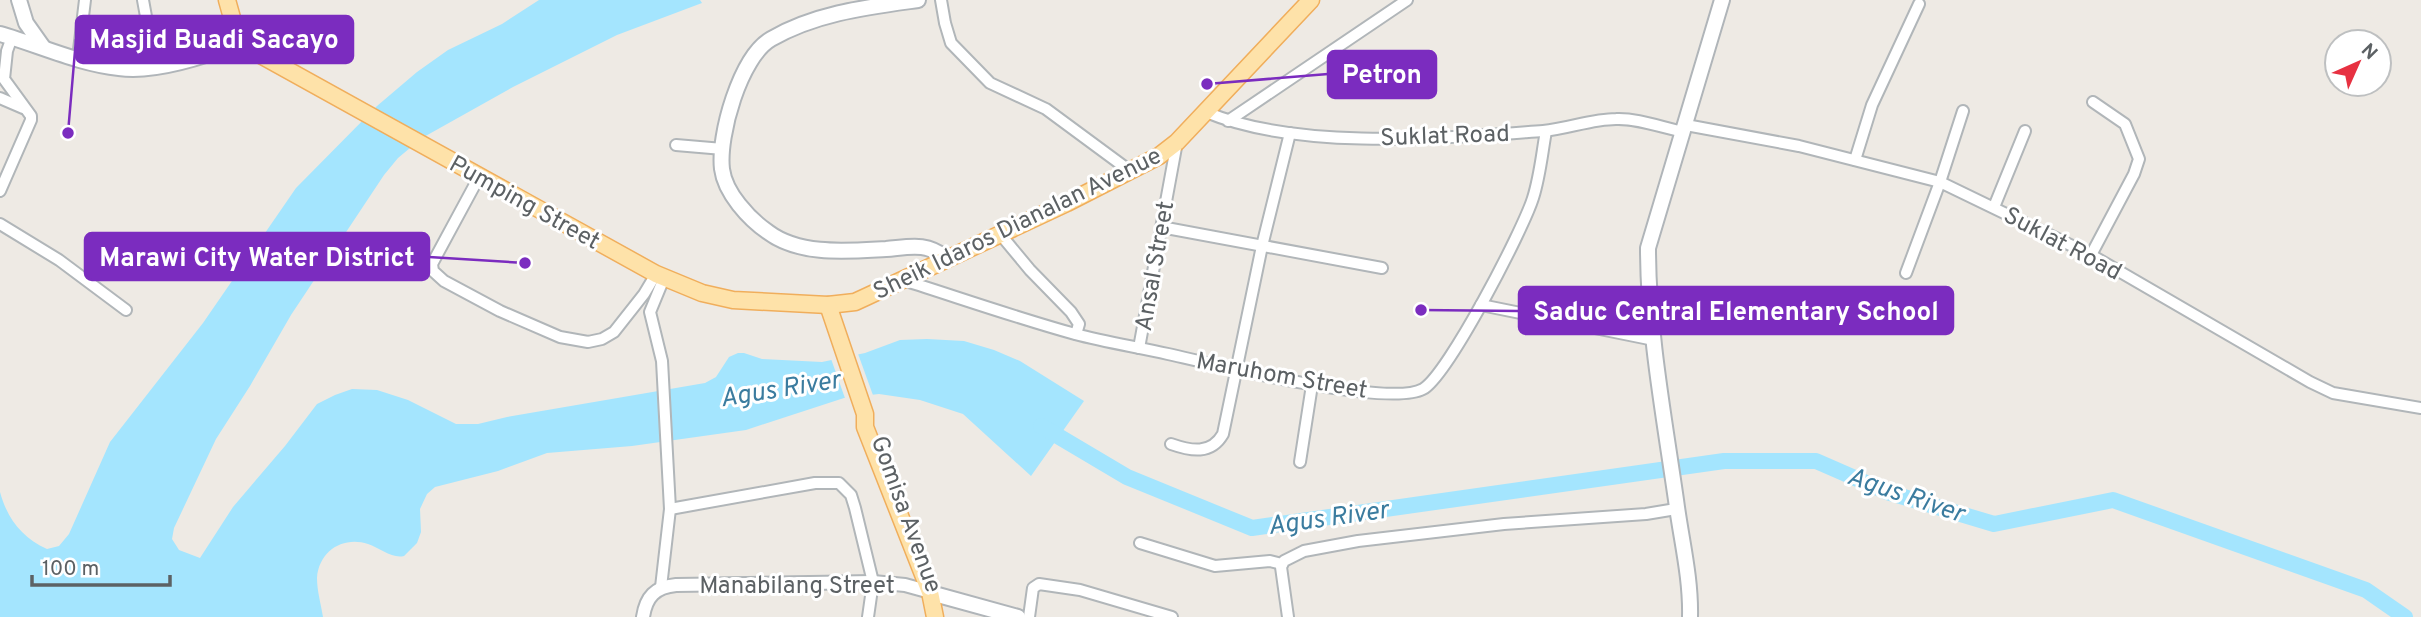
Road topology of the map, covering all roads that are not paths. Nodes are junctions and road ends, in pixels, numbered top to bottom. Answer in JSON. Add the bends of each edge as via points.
{"nodes":[{"id":1,"x":19,"y":0,"type":"edge"},
{"id":2,"x":85,"y":0,"type":"edge"},
{"id":3,"x":143,"y":0,"type":"edge"},
{"id":4,"x":227,"y":0,"type":"edge"},
{"id":5,"x":918,"y":0,"type":"edge"},
{"id":6,"x":941,"y":0,"type":"edge"},
{"id":7,"x":1311,"y":0,"type":"edge"},
{"id":8,"x":1407,"y":0,"type":"edge"},
{"id":9,"x":1722,"y":0,"type":"edge"},
{"id":10,"x":1919,"y":4,"type":"dead end"},
{"id":11,"x":6,"y":35,"type":"edge"},
{"id":12,"x":239,"y":43,"type":"junction"},
{"id":13,"x":43,"y":47,"type":"junction"},
{"id":14,"x":78,"y":58,"type":"junction"},
{"id":15,"x":155,"y":66,"type":"junction"},
{"id":16,"x":0,"y":98,"type":"edge"},
{"id":17,"x":2093,"y":102,"type":"dead end"},
{"id":18,"x":25,"y":109,"type":"junction"},
{"id":19,"x":1963,"y":111,"type":"dead end"},
{"id":20,"x":1206,"y":112,"type":"junction"},
{"id":21,"x":1228,"y":121,"type":"junction"},
{"id":22,"x":1685,"y":128,"type":"junction"},
{"id":23,"x":1546,"y":131,"type":"junction"},
{"id":24,"x":2025,"y":131,"type":"dead end"},
{"id":25,"x":1290,"y":133,"type":"junction"},
{"id":26,"x":1177,"y":142,"type":"junction"},
{"id":27,"x":676,"y":145,"type":"dead end"},
{"id":28,"x":723,"y":149,"type":"junction"},
{"id":29,"x":1855,"y":160,"type":"junction"},
{"id":30,"x":1130,"y":171,"type":"junction"},
{"id":31,"x":479,"y":177,"type":"junction"},
{"id":32,"x":1940,"y":182,"type":"junction"},
{"id":33,"x":0,"y":191,"type":"edge"},
{"id":34,"x":1994,"y":207,"type":"junction"},
{"id":35,"x":0,"y":224,"type":"edge"},
{"id":36,"x":1161,"y":227,"type":"junction"},
{"id":37,"x":1001,"y":234,"type":"junction"},
{"id":38,"x":1262,"y":246,"type":"junction"},
{"id":39,"x":2091,"y":255,"type":"junction"},
{"id":40,"x":946,"y":258,"type":"junction"},
{"id":41,"x":1382,"y":268,"type":"dead end"},
{"id":42,"x":1906,"y":273,"type":"dead end"},
{"id":43,"x":660,"y":276,"type":"junction"},
{"id":44,"x":903,"y":280,"type":"junction"},
{"id":45,"x":828,"y":305,"type":"junction"},
{"id":46,"x":1481,"y":305,"type":"junction"},
{"id":47,"x":126,"y":310,"type":"dead end"},
{"id":48,"x":1076,"y":334,"type":"junction"},
{"id":49,"x":1654,"y":340,"type":"junction"},
{"id":50,"x":1139,"y":348,"type":"junction"},
{"id":51,"x":1236,"y":369,"type":"junction"},
{"id":52,"x":1312,"y":385,"type":"junction"},
{"id":53,"x":2421,"y":408,"type":"edge"},
{"id":54,"x":1171,"y":444,"type":"dead end"},
{"id":55,"x":1300,"y":462,"type":"dead end"},
{"id":56,"x":1673,"y":506,"type":"junction"},
{"id":57,"x":670,"y":509,"type":"junction"},
{"id":58,"x":1140,"y":542,"type":"dead end"},
{"id":59,"x":1282,"y":564,"type":"junction"},
{"id":60,"x":873,"y":582,"type":"junction"},
{"id":61,"x":658,"y":589,"type":"junction"},
{"id":62,"x":934,"y":593,"type":"junction"},
{"id":63,"x":643,"y":617,"type":"edge"},
{"id":64,"x":869,"y":617,"type":"edge"},
{"id":65,"x":935,"y":617,"type":"edge"},
{"id":66,"x":942,"y":617,"type":"edge"},
{"id":67,"x":1018,"y":617,"type":"edge"},
{"id":68,"x":1029,"y":617,"type":"edge"},
{"id":69,"x":1172,"y":617,"type":"edge"},
{"id":70,"x":1288,"y":617,"type":"edge"},
{"id":71,"x":1690,"y":617,"type":"edge"}],
"edges":[{"from":1,"to":11,"type":"main road"},
{"from":1,"to":13,"type":"main road","via":[[26,23]]},
{"from":2,"to":14,"type":"street"},
{"from":3,"to":15,"type":"street"},
{"from":4,"to":12,"type":"main road"},
{"from":5,"to":28,"type":"main road","via":[[835,14],[766,42],[739,79]]},
{"from":6,"to":30,"type":"street","via":[[951,43],[990,83],[1046,110]]},
{"from":7,"to":20,"type":"main road","name":"Sheik Idaros Dianalan Avenue"},
{"from":8,"to":21,"type":"street"},
{"from":9,"to":22,"type":"main road"},
{"from":10,"to":29,"type":"street","via":[[1872,105]]},
{"from":11,"to":13,"type":"main road"},
{"from":11,"to":18,"type":"street","via":[[4,79]]},
{"from":12,"to":15,"type":"main road"},
{"from":12,"to":31,"type":"main road","name":"Pumping Street"},
{"from":13,"to":14,"type":"main road"},
{"from":14,"to":15,"type":"main road","via":[[118,68]]},
{"from":16,"to":18,"type":"street"},
{"from":17,"to":39,"type":"street","via":[[2125,124],[2139,159]]},
{"from":18,"to":33,"type":"street","via":[[31,123]]},
{"from":19,"to":32,"type":"street"},
{"from":20,"to":21,"type":"street","name":"Suklat Road"},
{"from":20,"to":26,"type":"main road","name":"Sheik Idaros Dianalan Avenue"},
{"from":21,"to":25,"type":"street","name":"Suklat Road"},
{"from":22,"to":23,"type":"street","name":"Suklat Road","via":[[1616,119]]},
{"from":22,"to":29,"type":"street","name":"Suklat Road","via":[[1800,146]]},
{"from":22,"to":49,"type":"main road","via":[[1648,248]]},
{"from":23,"to":25,"type":"street","name":"Suklat Road","via":[[1386,139]]},
{"from":23,"to":46,"type":"street","name":"Maruhom Street","via":[[1533,200]]},
{"from":24,"to":34,"type":"street"},
{"from":25,"to":38,"type":"street"},
{"from":26,"to":30,"type":"main road","name":"Sheik Idaros Dianalan Avenue"},
{"from":26,"to":36,"type":"street","name":"Ansal Street"},
{"from":27,"to":28,"type":"street"},
{"from":28,"to":40,"type":"main road","via":[[722,170],[736,200],[779,240],[806,248],[926,247]]},
{"from":29,"to":32,"type":"street","name":"Suklat Road"},
{"from":30,"to":37,"type":"main road","name":"Sheik Idaros Dianalan Avenue"},
{"from":31,"to":43,"type":"main road","name":"Pumping Street"},
{"from":31,"to":43,"type":"street","via":[[432,264],[436,274],[452,286],[537,328],[588,342],[614,332]]},
{"from":32,"to":34,"type":"street","name":"Suklat Road"},
{"from":32,"to":42,"type":"street"},
{"from":34,"to":39,"type":"street","name":"Suklat Road"},
{"from":35,"to":47,"type":"street","via":[[59,260]]},
{"from":36,"to":38,"type":"street"},
{"from":36,"to":50,"type":"street","name":"Ansal Street"},
{"from":37,"to":40,"type":"main road","name":"Sheik Idaros Dianalan Avenue"},
{"from":37,"to":48,"type":"street","via":[[1071,312],[1079,324]]},
{"from":38,"to":41,"type":"street"},
{"from":38,"to":51,"type":"street"},
{"from":39,"to":53,"type":"street","name":"Suklat Road","via":[[2333,393]]},
{"from":40,"to":44,"type":"main road","name":"Sheik Idaros Dianalan Avenue"},
{"from":43,"to":45,"type":"main road","name":"Pumping Street","via":[[719,298]]},
{"from":43,"to":57,"type":"street","via":[[650,312],[662,361]]},
{"from":44,"to":45,"type":"main road","name":"Sheik Idaros Dianalan Avenue","via":[[855,302]]},
{"from":44,"to":48,"type":"street","name":"Maruhom Street"},
{"from":45,"to":62,"type":"main road","name":"Gomisa Avenue"},
{"from":46,"to":49,"type":"street"},
{"from":46,"to":52,"type":"street","name":"Maruhom Street","via":[[1441,371],[1424,388],[1409,393]]},
{"from":48,"to":50,"type":"street","name":"Maruhom Street"},
{"from":49,"to":56,"type":"main road"},
{"from":50,"to":51,"type":"street","name":"Maruhom Street"},
{"from":51,"to":52,"type":"street","name":"Maruhom Street"},
{"from":51,"to":54,"type":"street","via":[[1218,443],[1203,450]]},
{"from":52,"to":55,"type":"street"},
{"from":56,"to":59,"type":"street","via":[[1646,514],[1358,541],[1304,551]]},
{"from":56,"to":71,"type":"main road","via":[[1688,566]]},
{"from":57,"to":60,"type":"street","via":[[839,483],[855,508]]},
{"from":57,"to":61,"type":"street"},
{"from":58,"to":59,"type":"street","via":[[1214,566]]},
{"from":59,"to":70,"type":"street"},
{"from":60,"to":61,"type":"street","name":"Manabilang Street"},
{"from":60,"to":62,"type":"street","name":"Manabilang Street"},
{"from":60,"to":64,"type":"street"},
{"from":61,"to":63,"type":"street","via":[[649,597]]},
{"from":62,"to":65,"type":"main road","name":"Gomisa Avenue"},
{"from":62,"to":66,"type":"main road","name":"Gomisa Avenue"},
{"from":62,"to":67,"type":"main road"},
{"from":68,"to":69,"type":"street","via":[[1033,588],[1039,584],[1080,590]]}]}
